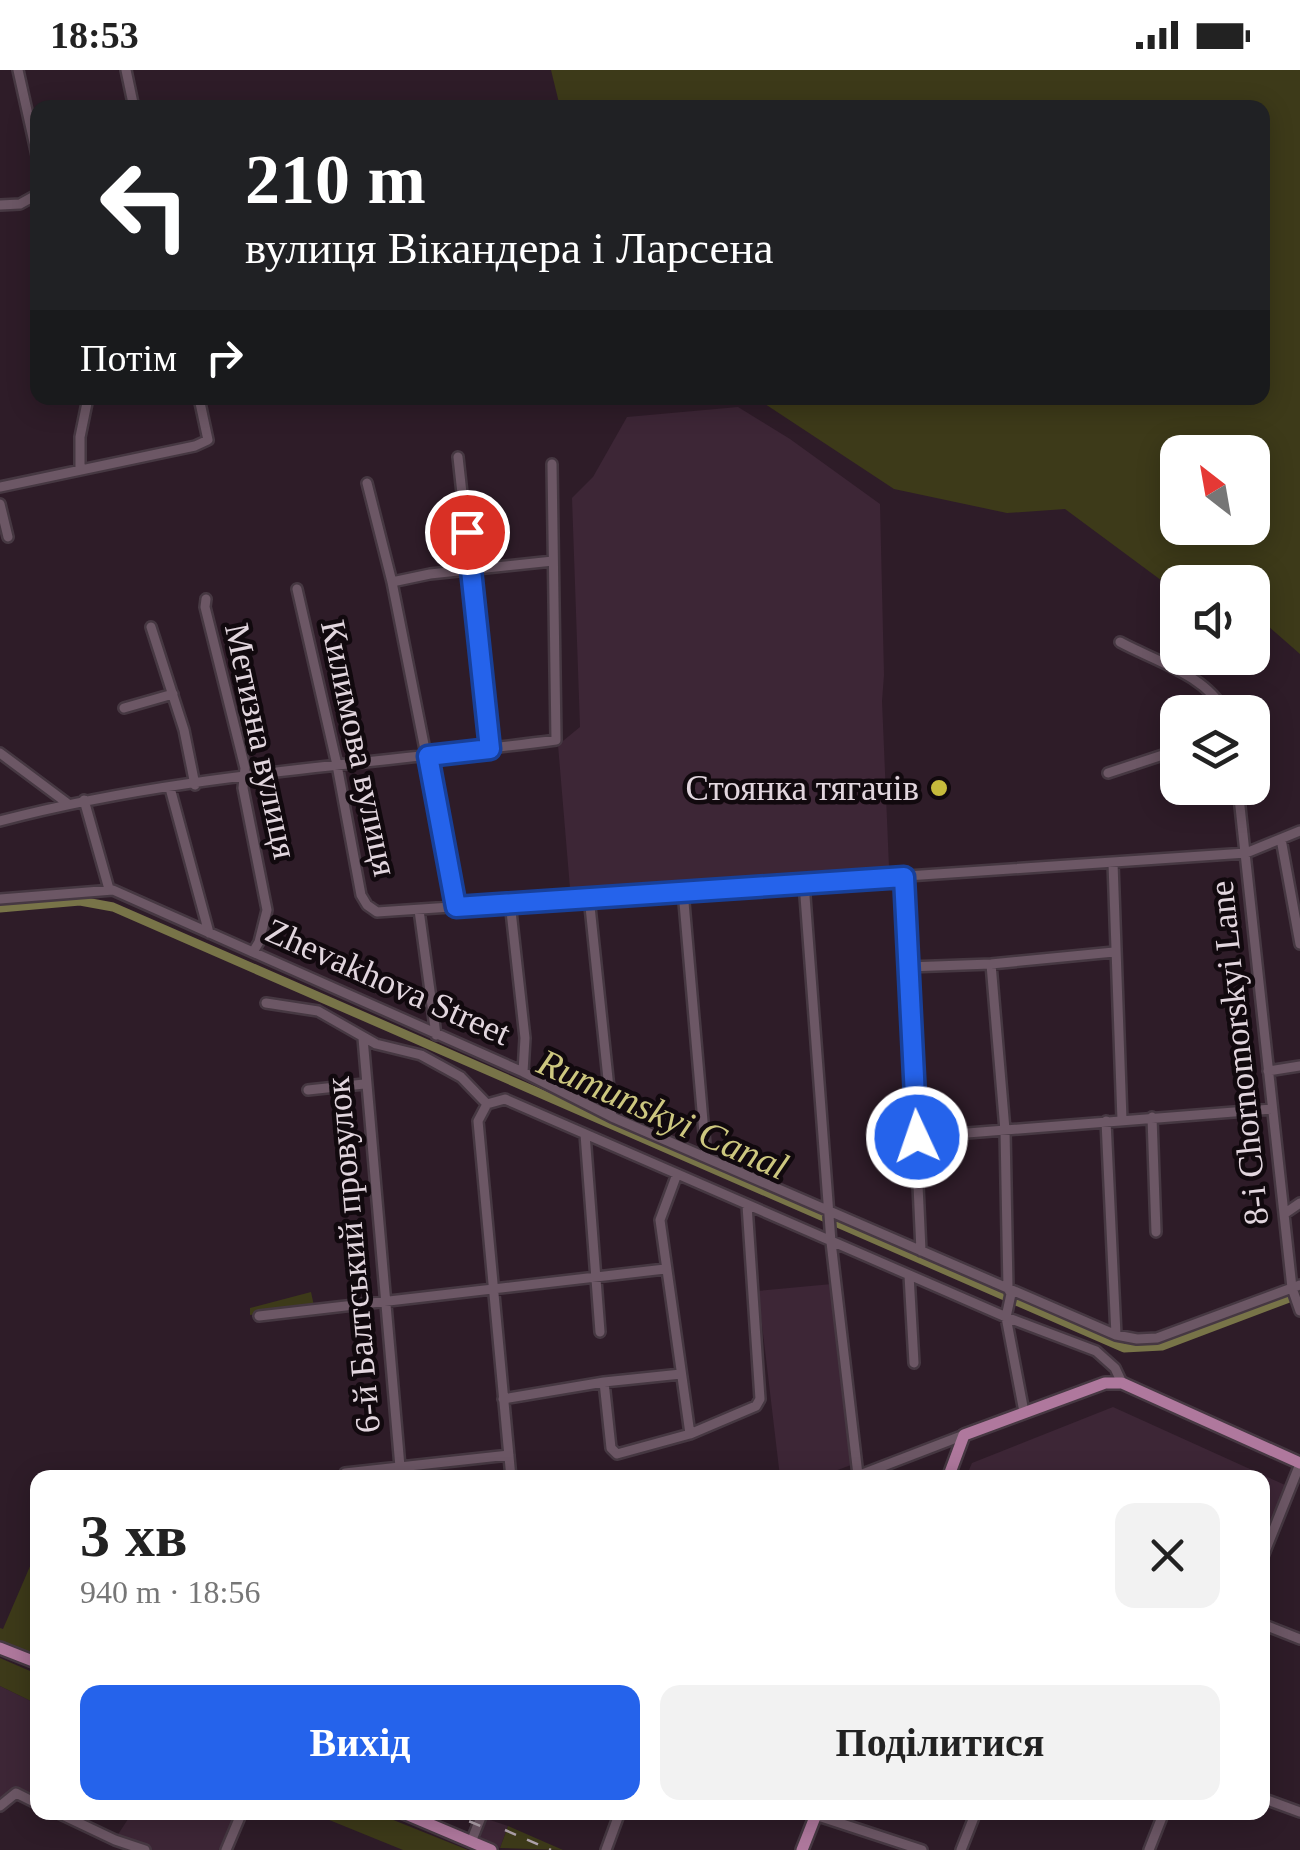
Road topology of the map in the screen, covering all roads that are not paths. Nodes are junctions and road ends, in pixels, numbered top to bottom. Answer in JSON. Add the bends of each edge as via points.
{"nodes":[{"id":1,"x":18,"y":70,"type":"edge"},
{"id":2,"x":126,"y":70,"type":"edge"},
{"id":3,"x":132,"y":100,"type":"edge"},
{"id":4,"x":30,"y":124,"type":"edge"},
{"id":5,"x":30,"y":198,"type":"edge"},
{"id":6,"x":0,"y":205,"type":"edge"},
{"id":7,"x":87,"y":405,"type":"edge"},
{"id":8,"x":200,"y":405,"type":"edge"},
{"id":9,"x":458,"y":457,"type":"dead end"},
{"id":10,"x":552,"y":464,"type":"dead end"},
{"id":11,"x":80,"y":470,"type":"junction"},
{"id":12,"x":367,"y":483,"type":"dead end"},
{"id":13,"x":0,"y":487,"type":"edge"},
{"id":14,"x":0,"y":504,"type":"edge"},
{"id":15,"x":8,"y":537,"type":"dead end"},
{"id":16,"x":553,"y":561,"type":"junction"},
{"id":17,"x":472,"y":570,"type":"junction"},
{"id":18,"x":392,"y":582,"type":"junction"},
{"id":19,"x":297,"y":590,"type":"dead end"},
{"id":20,"x":206,"y":599,"type":"dead end"},
{"id":21,"x":152,"y":628,"type":"dead end"},
{"id":22,"x":1120,"y":642,"type":"dead end"},
{"id":23,"x":173,"y":694,"type":"junction"},
{"id":24,"x":1214,"y":695,"type":"edge"},
{"id":25,"x":124,"y":708,"type":"dead end"},
{"id":26,"x":490,"y":749,"type":"junction"},
{"id":27,"x":0,"y":753,"type":"edge"},
{"id":28,"x":428,"y":756,"type":"junction"},
{"id":29,"x":1160,"y":756,"type":"edge"},
{"id":30,"x":337,"y":765,"type":"junction"},
{"id":31,"x":1108,"y":773,"type":"dead end"},
{"id":32,"x":244,"y":778,"type":"junction"},
{"id":33,"x":195,"y":785,"type":"junction"},
{"id":34,"x":170,"y":788,"type":"junction"},
{"id":35,"x":84,"y":800,"type":"junction"},
{"id":36,"x":67,"y":803,"type":"junction"},
{"id":37,"x":1240,"y":805,"type":"edge"},
{"id":38,"x":0,"y":821,"type":"edge"},
{"id":39,"x":1300,"y":831,"type":"edge"},
{"id":40,"x":1282,"y":839,"type":"junction"},
{"id":41,"x":1246,"y":853,"type":"junction"},
{"id":42,"x":1114,"y":863,"type":"junction"},
{"id":43,"x":904,"y":877,"type":"junction"},
{"id":44,"x":804,"y":883,"type":"junction"},
{"id":45,"x":109,"y":889,"type":"junction"},
{"id":46,"x":684,"y":892,"type":"junction"},
{"id":47,"x":589,"y":897,"type":"junction"},
{"id":48,"x":0,"y":899,"type":"edge"},
{"id":49,"x":510,"y":902,"type":"junction"},
{"id":50,"x":456,"y":907,"type":"junction"},
{"id":51,"x":419,"y":910,"type":"junction"},
{"id":52,"x":209,"y":933,"type":"junction"},
{"id":53,"x":1300,"y":944,"type":"edge"},
{"id":54,"x":253,"y":952,"type":"junction"},
{"id":55,"x":1114,"y":952,"type":"junction"},
{"id":56,"x":991,"y":964,"type":"junction"},
{"id":57,"x":908,"y":967,"type":"junction"},
{"id":58,"x":266,"y":1003,"type":"dead end"},
{"id":59,"x":436,"y":1036,"type":"junction"},
{"id":60,"x":362,"y":1038,"type":"junction"},
{"id":61,"x":1300,"y":1066,"type":"edge"},
{"id":62,"x":1268,"y":1070,"type":"junction"},
{"id":63,"x":523,"y":1072,"type":"junction"},
{"id":64,"x":364,"y":1084,"type":"junction"},
{"id":65,"x":308,"y":1090,"type":"dead end"},
{"id":66,"x":487,"y":1104,"type":"junction"},
{"id":67,"x":1272,"y":1109,"type":"junction"},
{"id":68,"x":612,"y":1116,"type":"junction"},
{"id":69,"x":1152,"y":1116,"type":"junction"},
{"id":70,"x":1122,"y":1120,"type":"junction"},
{"id":71,"x":1106,"y":1122,"type":"junction"},
{"id":72,"x":1004,"y":1130,"type":"junction"},
{"id":73,"x":585,"y":1134,"type":"junction"},
{"id":74,"x":917,"y":1137,"type":"junction"},
{"id":75,"x":706,"y":1156,"type":"junction"},
{"id":76,"x":677,"y":1174,"type":"junction"},
{"id":77,"x":1300,"y":1204,"type":"edge"},
{"id":78,"x":747,"y":1205,"type":"junction"},
{"id":79,"x":829,"y":1214,"type":"junction"},
{"id":80,"x":1284,"y":1214,"type":"junction"},
{"id":81,"x":1156,"y":1232,"type":"dead end"},
{"id":82,"x":831,"y":1240,"type":"junction"},
{"id":83,"x":921,"y":1250,"type":"junction"},
{"id":84,"x":666,"y":1269,"type":"junction"},
{"id":85,"x":909,"y":1275,"type":"junction"},
{"id":86,"x":594,"y":1276,"type":"junction"},
{"id":87,"x":1296,"y":1286,"type":"edge"},
{"id":88,"x":493,"y":1288,"type":"junction"},
{"id":89,"x":1010,"y":1291,"type":"junction"},
{"id":90,"x":384,"y":1301,"type":"junction"},
{"id":91,"x":1300,"y":1311,"type":"edge"},
{"id":92,"x":1006,"y":1315,"type":"junction"},
{"id":93,"x":260,"y":1316,"type":"dead end"},
{"id":94,"x":600,"y":1332,"type":"dead end"},
{"id":95,"x":1116,"y":1334,"type":"junction"},
{"id":96,"x":914,"y":1363,"type":"dead end"},
{"id":97,"x":680,"y":1374,"type":"junction"},
{"id":98,"x":604,"y":1382,"type":"junction"},
{"id":99,"x":1122,"y":1382,"type":"junction"},
{"id":100,"x":503,"y":1399,"type":"junction"},
{"id":101,"x":1024,"y":1412,"type":"junction"},
{"id":102,"x":690,"y":1434,"type":"junction"},
{"id":103,"x":964,"y":1435,"type":"junction"},
{"id":104,"x":509,"y":1455,"type":"junction"},
{"id":105,"x":1300,"y":1463,"type":"edge"},
{"id":106,"x":407,"y":1470,"type":"edge"},
{"id":107,"x":510,"y":1470,"type":"edge"},
{"id":108,"x":854,"y":1470,"type":"edge"},
{"id":109,"x":871,"y":1470,"type":"edge"},
{"id":110,"x":951,"y":1470,"type":"edge"},
{"id":111,"x":1270,"y":1540,"type":"edge"},
{"id":112,"x":1270,"y":1627,"type":"edge"},
{"id":113,"x":1300,"y":1639,"type":"edge"},
{"id":114,"x":0,"y":1648,"type":"edge"},
{"id":115,"x":30,"y":1660,"type":"edge"},
{"id":116,"x":30,"y":1800,"type":"edge"},
{"id":117,"x":1270,"y":1801,"type":"edge"},
{"id":118,"x":0,"y":1806,"type":"edge"},
{"id":119,"x":1300,"y":1812,"type":"edge"},
{"id":120,"x":73,"y":1820,"type":"edge"},
{"id":121,"x":239,"y":1820,"type":"edge"},
{"id":122,"x":420,"y":1820,"type":"edge"},
{"id":123,"x":482,"y":1820,"type":"edge"},
{"id":124,"x":617,"y":1820,"type":"edge"},
{"id":125,"x":810,"y":1820,"type":"edge"},
{"id":126,"x":830,"y":1820,"type":"edge"},
{"id":127,"x":973,"y":1820,"type":"edge"},
{"id":128,"x":1161,"y":1820,"type":"edge"},
{"id":129,"x":482,"y":1847,"type":"edge"},
{"id":130,"x":145,"y":1850,"type":"edge"},
{"id":131,"x":226,"y":1850,"type":"edge"},
{"id":132,"x":606,"y":1850,"type":"edge"},
{"id":133,"x":802,"y":1850,"type":"edge"},
{"id":134,"x":922,"y":1850,"type":"edge"},
{"id":135,"x":961,"y":1850,"type":"edge"},
{"id":136,"x":1149,"y":1850,"type":"edge"}],
"edges":[{"from":1,"to":4,"type":"street"},
{"from":2,"to":3,"type":"street"},
{"from":5,"to":6,"type":"street"},
{"from":7,"to":11,"type":"street"},
{"from":8,"to":11,"type":"street","via":[[208,440]]},
{"from":9,"to":17,"type":"street"},
{"from":10,"to":16,"type":"street"},
{"from":11,"to":13,"type":"street"},
{"from":12,"to":18,"type":"street"},
{"from":14,"to":15,"type":"street"},
{"from":16,"to":17,"type":"street"},
{"from":16,"to":26,"type":"street","via":[[556,740]]},
{"from":17,"to":18,"type":"street"},
{"from":17,"to":26,"type":"street"},
{"from":18,"to":28,"type":"street"},
{"from":19,"to":30,"type":"street","name":"Килимова вулиця"},
{"from":20,"to":32,"type":"street","name":"Метизна вулиця"},
{"from":21,"to":23,"type":"street"},
{"from":22,"to":24,"type":"street"},
{"from":23,"to":25,"type":"street"},
{"from":23,"to":33,"type":"street"},
{"from":26,"to":28,"type":"street"},
{"from":27,"to":36,"type":"street"},
{"from":28,"to":30,"type":"street"},
{"from":28,"to":50,"type":"street"},
{"from":29,"to":31,"type":"street"},
{"from":30,"to":32,"type":"street"},
{"from":30,"to":51,"type":"street","name":"Килимова вулиця","via":[[360,895],[378,912]]},
{"from":32,"to":33,"type":"street"},
{"from":32,"to":54,"type":"street","name":"Метизна вулиця","via":[[267,910]]},
{"from":33,"to":34,"type":"street"},
{"from":34,"to":35,"type":"street"},
{"from":34,"to":52,"type":"street"},
{"from":35,"to":36,"type":"street"},
{"from":35,"to":45,"type":"street"},
{"from":36,"to":38,"type":"street"},
{"from":37,"to":41,"type":"street","name":"8-i Chornomorskyi Lane"},
{"from":39,"to":40,"type":"street"},
{"from":40,"to":41,"type":"street"},
{"from":40,"to":53,"type":"street"},
{"from":41,"to":42,"type":"street"},
{"from":41,"to":62,"type":"street","name":"8-i Chornomorskyi Lane"},
{"from":42,"to":43,"type":"street"},
{"from":42,"to":55,"type":"street"},
{"from":43,"to":44,"type":"street"},
{"from":43,"to":57,"type":"street"},
{"from":44,"to":46,"type":"street"},
{"from":44,"to":79,"type":"street"},
{"from":45,"to":48,"type":"street","name":"Zhevakhova Street"},
{"from":45,"to":52,"type":"street","name":"Zhevakhova Street"},
{"from":46,"to":47,"type":"street"},
{"from":46,"to":75,"type":"street"},
{"from":47,"to":49,"type":"street"},
{"from":47,"to":68,"type":"street"},
{"from":49,"to":50,"type":"street"},
{"from":49,"to":63,"type":"street"},
{"from":50,"to":51,"type":"street"},
{"from":51,"to":59,"type":"street"},
{"from":52,"to":54,"type":"street","name":"Zhevakhova Street"},
{"from":54,"to":59,"type":"street","name":"Zhevakhova Street"},
{"from":55,"to":56,"type":"street"},
{"from":55,"to":70,"type":"street"},
{"from":56,"to":57,"type":"street"},
{"from":56,"to":72,"type":"street"},
{"from":57,"to":74,"type":"street"},
{"from":58,"to":60,"type":"street","name":"Zhevakhova Street","via":[[318,1012]]},
{"from":59,"to":63,"type":"street","name":"Zhevakhova Street"},
{"from":60,"to":64,"type":"street","name":"6-й Балтський провулок"},
{"from":60,"to":66,"type":"street","name":"Zhevakhova Street","via":[[421,1054],[461,1077]]},
{"from":61,"to":62,"type":"street"},
{"from":62,"to":67,"type":"street","name":"8-i Chornomorskyi Lane"},
{"from":63,"to":68,"type":"street","name":"Zhevakhova Street"},
{"from":64,"to":65,"type":"street"},
{"from":64,"to":90,"type":"street","name":"6-й Балтський провулок"},
{"from":66,"to":73,"type":"street","name":"Zhevakhova Street","via":[[505,1100]]},
{"from":66,"to":88,"type":"street","via":[[478,1122]]},
{"from":67,"to":69,"type":"street"},
{"from":67,"to":80,"type":"street","name":"8-i Chornomorskyi Lane"},
{"from":68,"to":75,"type":"street","name":"Zhevakhova Street"},
{"from":69,"to":70,"type":"street"},
{"from":69,"to":81,"type":"street"},
{"from":70,"to":71,"type":"street"},
{"from":71,"to":72,"type":"street"},
{"from":71,"to":95,"type":"street"},
{"from":72,"to":74,"type":"street"},
{"from":72,"to":89,"type":"street"},
{"from":73,"to":76,"type":"street","name":"Zhevakhova Street"},
{"from":73,"to":86,"type":"street"},
{"from":74,"to":83,"type":"street"},
{"from":75,"to":79,"type":"street","name":"Zhevakhova Street"},
{"from":76,"to":78,"type":"street","name":"Zhevakhova Street"},
{"from":76,"to":84,"type":"street","via":[[660,1220]]},
{"from":77,"to":80,"type":"street"},
{"from":78,"to":82,"type":"street","name":"Zhevakhova Street"},
{"from":78,"to":102,"type":"street","via":[[760,1399]]},
{"from":79,"to":82,"type":"street"},
{"from":79,"to":83,"type":"street","name":"Zhevakhova Street"},
{"from":80,"to":87,"type":"street","name":"8-i Chornomorskyi Lane"},
{"from":82,"to":85,"type":"street","name":"Zhevakhova Street"},
{"from":82,"to":108,"type":"street"},
{"from":83,"to":89,"type":"street","name":"Zhevakhova Street"},
{"from":84,"to":86,"type":"street"},
{"from":84,"to":97,"type":"street"},
{"from":85,"to":92,"type":"street","name":"Zhevakhova Street"},
{"from":85,"to":96,"type":"street"},
{"from":86,"to":88,"type":"street"},
{"from":86,"to":94,"type":"street"},
{"from":87,"to":91,"type":"street","name":"8-i Chornomorskyi Lane"},
{"from":87,"to":95,"type":"street","name":"Zhevakhova Street","via":[[1157,1338]]},
{"from":88,"to":90,"type":"street"},
{"from":88,"to":100,"type":"street"},
{"from":89,"to":92,"type":"street"},
{"from":89,"to":95,"type":"street","name":"Zhevakhova Street"},
{"from":90,"to":93,"type":"street"},
{"from":90,"to":106,"type":"street","name":"6-й Балтський провулок"},
{"from":92,"to":99,"type":"street","name":"Zhevakhova Street","via":[[1096,1351]]},
{"from":92,"to":101,"type":"street"},
{"from":97,"to":98,"type":"street"},
{"from":97,"to":102,"type":"street"},
{"from":98,"to":100,"type":"street"},
{"from":98,"to":102,"type":"street","via":[[612,1453]]},
{"from":99,"to":101,"type":"main road"},
{"from":99,"to":105,"type":"main road"},
{"from":100,"to":104,"type":"street"},
{"from":101,"to":103,"type":"main road"},
{"from":103,"to":109,"type":"street"},
{"from":103,"to":110,"type":"main road"},
{"from":104,"to":106,"type":"street"},
{"from":104,"to":107,"type":"street"},
{"from":105,"to":111,"type":"street"},
{"from":112,"to":113,"type":"street"},
{"from":114,"to":115,"type":"main road"},
{"from":116,"to":118,"type":"street","via":[[16,1793]]},
{"from":117,"to":119,"type":"street"},
{"from":120,"to":130,"type":"street"},
{"from":121,"to":131,"type":"street"},
{"from":122,"to":129,"type":"main road"},
{"from":123,"to":129,"type":"street"},
{"from":124,"to":132,"type":"street"},
{"from":125,"to":133,"type":"main road"},
{"from":126,"to":134,"type":"street"},
{"from":127,"to":135,"type":"street"},
{"from":128,"to":136,"type":"street"}]}
